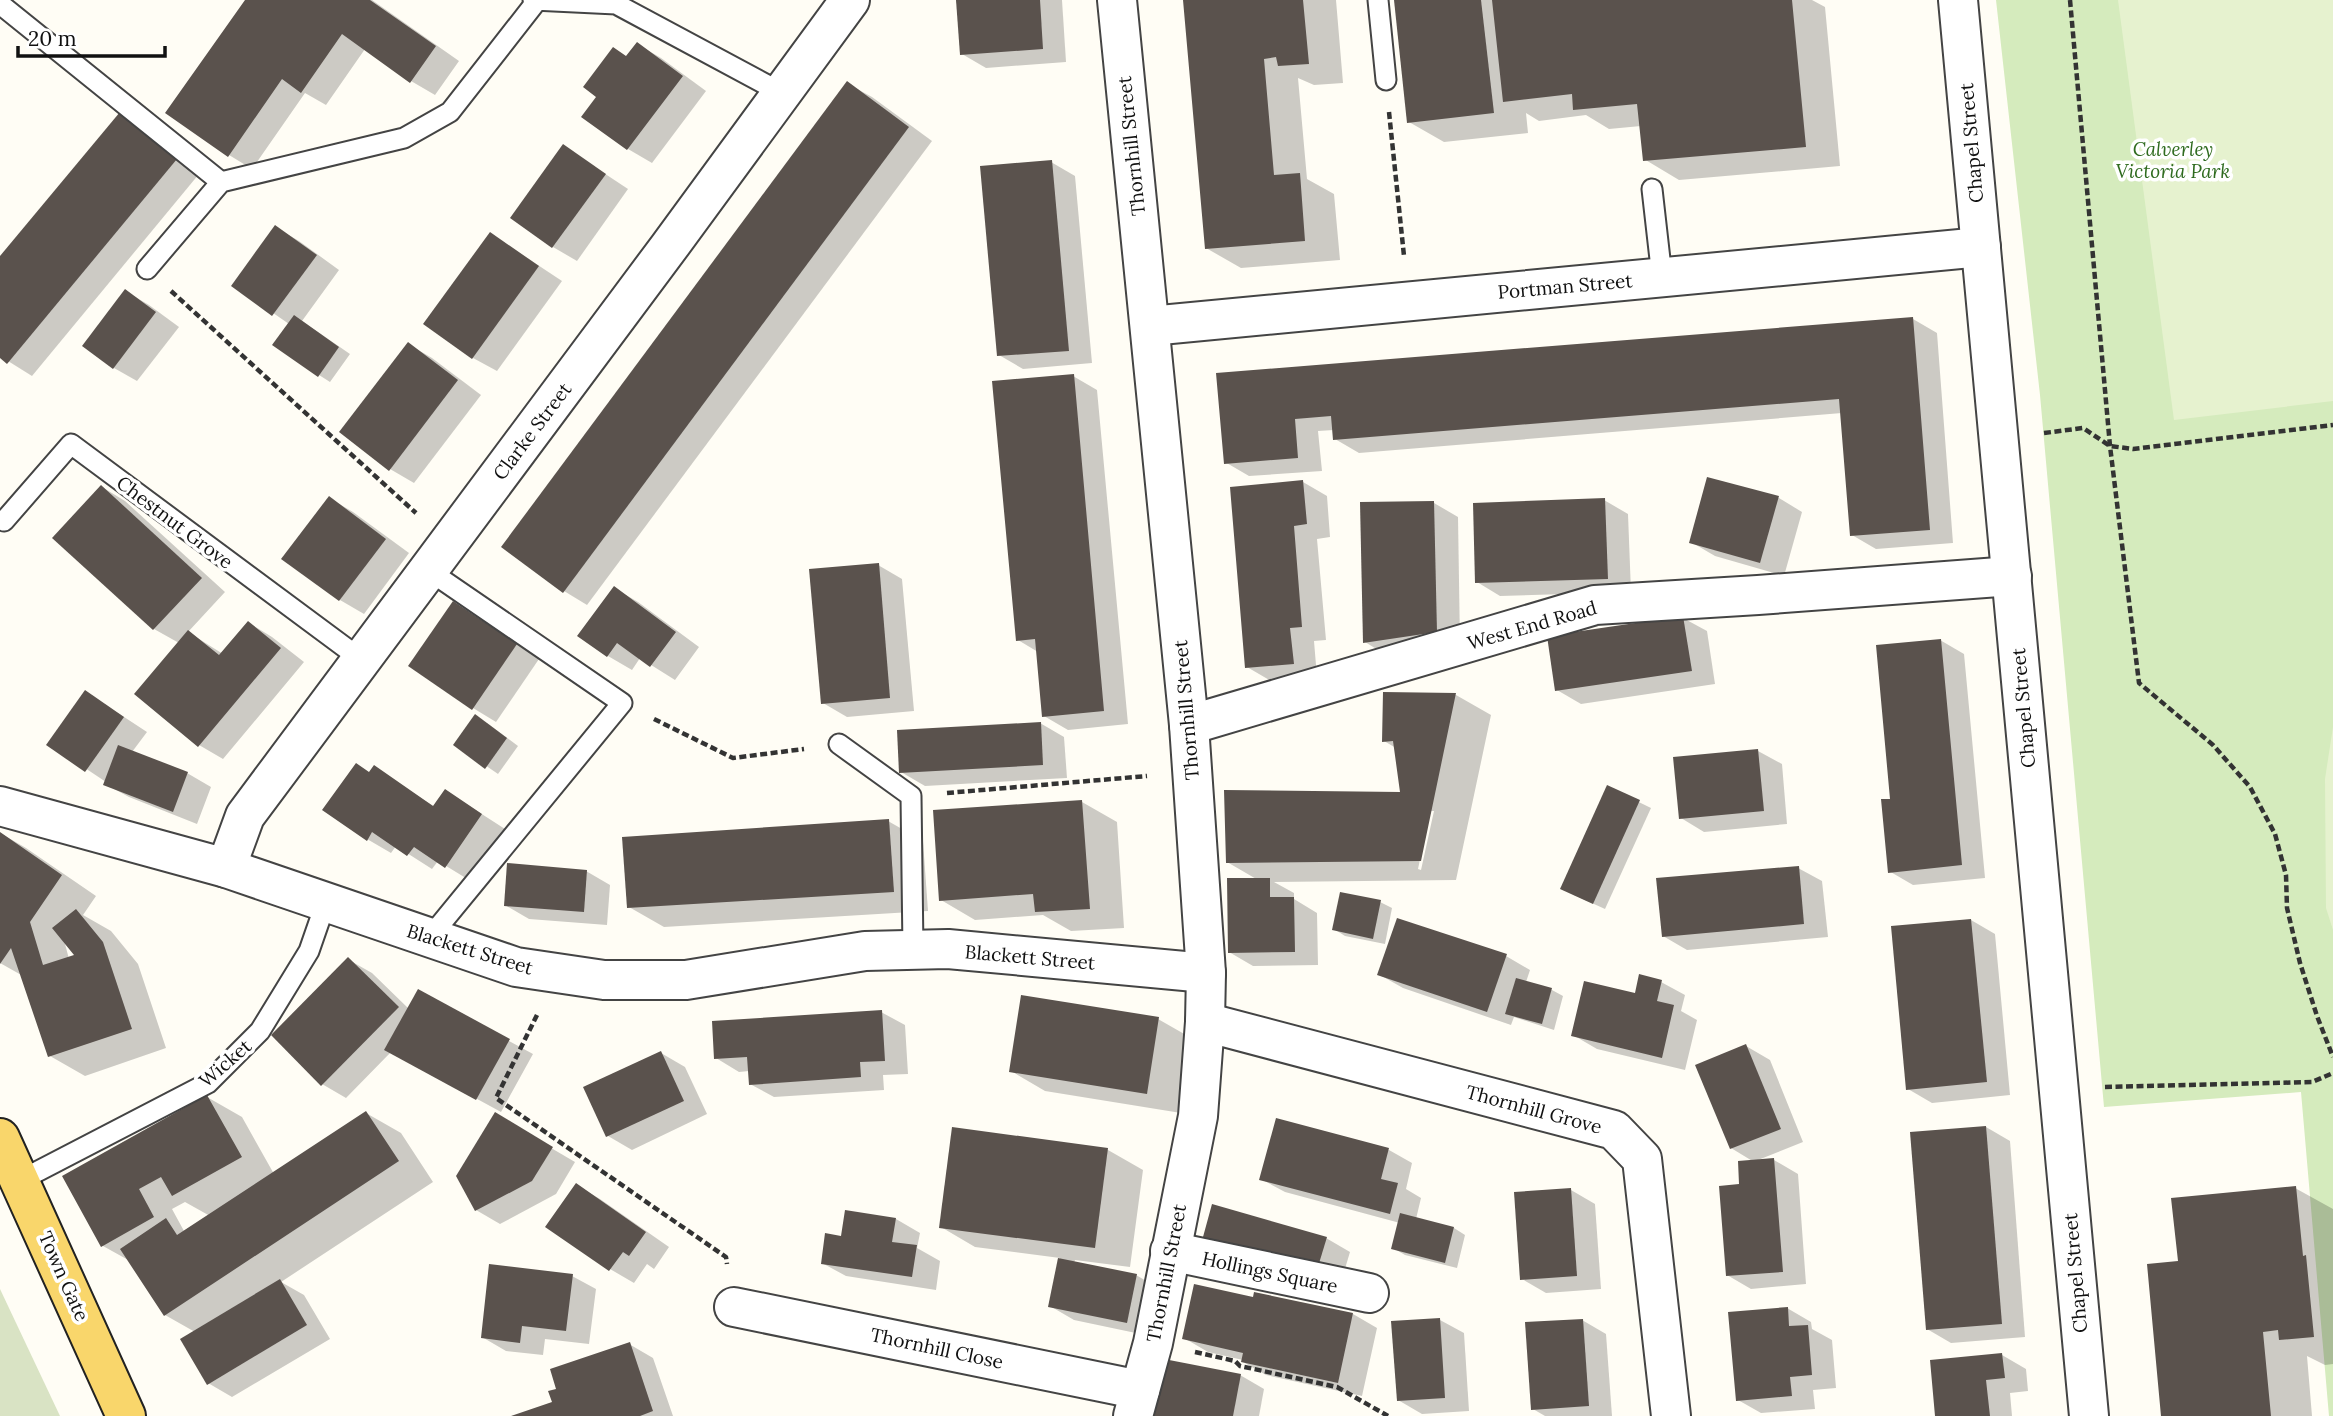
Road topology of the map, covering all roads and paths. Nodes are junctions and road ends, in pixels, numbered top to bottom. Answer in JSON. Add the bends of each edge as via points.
{"nodes":[{"id":1,"x":850,"y":0,"type":"edge"},
{"id":2,"x":1116,"y":0,"type":"edge"},
{"id":3,"x":1377,"y":0,"type":"edge"},
{"id":4,"x":1958,"y":0,"type":"edge"},
{"id":5,"x":2070,"y":0,"type":"edge"},
{"id":6,"x":535,"y":1,"type":"edge"},
{"id":7,"x":0,"y":4,"type":"edge"},
{"id":8,"x":1386,"y":80,"type":"joint"},
{"id":9,"x":782,"y":93,"type":"junction"},
{"id":10,"x":221,"y":183,"type":"junction"},
{"id":11,"x":1653,"y":189,"type":"dead end"},
{"id":12,"x":1981,"y":247,"type":"junction"},
{"id":13,"x":148,"y":269,"type":"joint"},
{"id":14,"x":1662,"y":277,"type":"junction"},
{"id":15,"x":1409,"y":300,"type":"junction"},
{"id":16,"x":1150,"y":326,"type":"junction"},
{"id":17,"x":2333,"y":425,"type":"edge"},
{"id":18,"x":1998,"y":438,"type":"junction"},
{"id":19,"x":2110,"y":446,"type":"junction"},
{"id":20,"x":4,"y":521,"type":"dead end"},
{"id":21,"x":438,"y":556,"type":"junction"},
{"id":22,"x":2011,"y":576,"type":"junction"},
{"id":23,"x":362,"y":660,"type":"junction"},
{"id":24,"x":622,"y":703,"type":"junction"},
{"id":25,"x":1189,"y":725,"type":"junction"},
{"id":26,"x":839,"y":744,"type":"joint"},
{"id":27,"x":1192,"y":773,"type":"junction"},
{"id":28,"x":911,"y":796,"type":"junction"},
{"id":29,"x":0,"y":806,"type":"edge"},
{"id":30,"x":226,"y":868,"type":"junction"},
{"id":31,"x":326,"y":902,"type":"junction"},
{"id":32,"x":430,"y":937,"type":"junction"},
{"id":33,"x":913,"y":950,"type":"junction"},
{"id":34,"x":557,"y":973,"type":"junction"},
{"id":35,"x":1206,"y":973,"type":"junction"},
{"id":36,"x":1205,"y":1022,"type":"junction"},
{"id":37,"x":2333,"y":1057,"type":"edge"},
{"id":38,"x":2333,"y":1073,"type":"edge"},
{"id":39,"x":2058,"y":1089,"type":"junction"},
{"id":40,"x":0,"y":1138,"type":"edge"},
{"id":41,"x":21,"y":1180,"type":"junction"},
{"id":42,"x":1170,"y":1251,"type":"junction"},
{"id":43,"x":1369,"y":1293,"type":"dead end"},
{"id":44,"x":734,"y":1307,"type":"joint"},
{"id":45,"x":1153,"y":1343,"type":"junction"},
{"id":46,"x":1137,"y":1403,"type":"edge"},
{"id":47,"x":126,"y":1416,"type":"edge"},
{"id":48,"x":1388,"y":1416,"type":"edge"},
{"id":49,"x":1671,"y":1416,"type":"edge"},
{"id":50,"x":2089,"y":1416,"type":"edge"}],
"edges":[{"from":1,"to":9,"type":"street","name":"Clarke Street"},
{"from":2,"to":16,"type":"street","name":"Thornhill Street"},
{"from":3,"to":8,"type":"lane"},
{"from":4,"to":12,"type":"street","name":"Chapel Street"},
{"from":5,"to":19,"type":"path"},
{"from":6,"to":9,"type":"lane","via":[[616,4]]},
{"from":6,"to":10,"type":"lane","via":[[450,112],[404,138]]},
{"from":7,"to":10,"type":"lane"},
{"from":8,"to":15,"type":"path"},
{"from":9,"to":21,"type":"street","name":"Clarke Street"},
{"from":10,"to":13,"type":"lane"},
{"from":11,"to":14,"type":"lane"},
{"from":12,"to":14,"type":"street","name":"Portman Street"},
{"from":12,"to":18,"type":"street","name":"Chapel Street"},
{"from":13,"to":21,"type":"path"},
{"from":14,"to":15,"type":"street","name":"Portman Street"},
{"from":15,"to":16,"type":"street","name":"Portman Street"},
{"from":16,"to":25,"type":"street","name":"Thornhill Street"},
{"from":17,"to":19,"type":"path","via":[[2133,449]]},
{"from":18,"to":19,"type":"path","via":[[2083,428]]},
{"from":18,"to":22,"type":"street","name":"Chapel Street"},
{"from":19,"to":37,"type":"path","via":[[2138,683],[2213,745],[2250,787],[2275,835],[2300,963]]},
{"from":20,"to":23,"type":"lane","name":"Chestnut Grove","via":[[71,444]]},
{"from":21,"to":23,"type":"street","name":"Clarke Street"},
{"from":21,"to":24,"type":"lane"},
{"from":22,"to":25,"type":"street","name":"West End Road","via":[[1595,605]]},
{"from":22,"to":39,"type":"street","name":"Chapel Street"},
{"from":23,"to":30,"type":"street","name":"Clarke Street","via":[[245,816]]},
{"from":24,"to":26,"type":"path","via":[[733,758]]},
{"from":24,"to":32,"type":"lane"},
{"from":25,"to":27,"type":"street","name":"Thornhill Street"},
{"from":26,"to":28,"type":"lane"},
{"from":27,"to":28,"type":"path"},
{"from":27,"to":35,"type":"street","name":"Thornhill Street"},
{"from":28,"to":33,"type":"lane"},
{"from":29,"to":30,"type":"street","name":"Blackett Street"},
{"from":30,"to":31,"type":"street","name":"Blackett Street"},
{"from":31,"to":32,"type":"street","name":"Blackett Street"},
{"from":31,"to":41,"type":"lane","name":"Wicket","via":[[309,951],[260,1031],[208,1083]]},
{"from":32,"to":34,"type":"street","name":"Blackett Street","via":[[516,967]]},
{"from":33,"to":34,"type":"street","name":"Blackett Street","via":[[865,951],[685,980],[604,980]]},
{"from":33,"to":35,"type":"street","name":"Blackett Street","via":[[948,949]]},
{"from":34,"to":44,"type":"path","via":[[496,1098],[726,1257]]},
{"from":35,"to":36,"type":"street","name":"Thornhill Street"},
{"from":36,"to":42,"type":"street","name":"Thornhill Street","via":[[1198,1116]]},
{"from":36,"to":49,"type":"street","name":"Thornhill Grove","via":[[1614,1130],[1642,1159]]},
{"from":38,"to":39,"type":"path","via":[[2312,1082]]},
{"from":39,"to":50,"type":"street","name":"Chapel Street"},
{"from":40,"to":41,"type":"main road","name":"Town Gate"},
{"from":41,"to":47,"type":"main road","name":"Town Gate"},
{"from":42,"to":43,"type":"street","name":"Hollings Square"},
{"from":42,"to":45,"type":"street","name":"Thornhill Street"},
{"from":44,"to":46,"type":"street","name":"Thornhill Close"},
{"from":45,"to":46,"type":"street","name":"Thornhill Street"},
{"from":45,"to":48,"type":"path","via":[[1337,1387]]}]}
